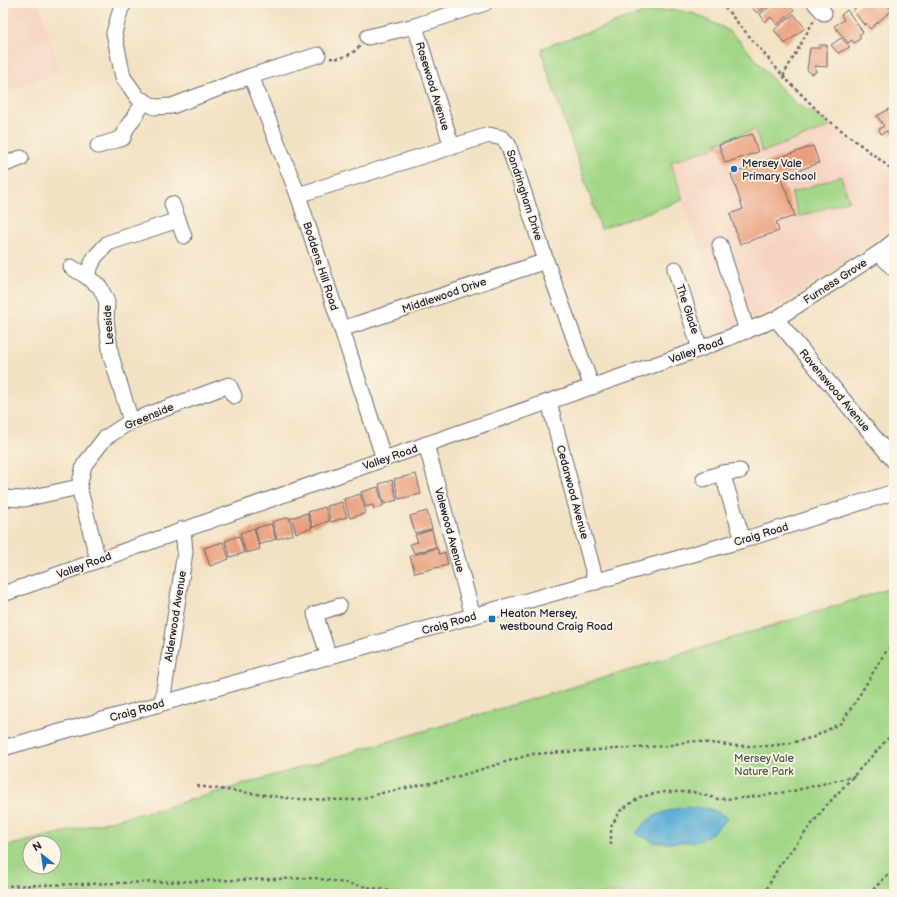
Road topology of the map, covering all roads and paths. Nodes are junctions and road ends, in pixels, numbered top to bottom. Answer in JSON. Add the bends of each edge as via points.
{"nodes":[{"id":1,"x":125,"y":3,"type":"edge"},
{"id":2,"x":484,"y":3,"type":"edge"},
{"id":3,"x":721,"y":3,"type":"edge"},
{"id":4,"x":820,"y":8,"type":"edge"},
{"id":5,"x":415,"y":26,"type":"junction"},
{"id":6,"x":368,"y":37,"type":"joint"},
{"id":7,"x":318,"y":55,"type":"joint"},
{"id":8,"x":251,"y":76,"type":"junction"},
{"id":9,"x":783,"y":76,"type":"junction"},
{"id":10,"x":145,"y":101,"type":"junction"},
{"id":11,"x":98,"y":146,"type":"dead end"},
{"id":12,"x":452,"y":147,"type":"junction"},
{"id":13,"x":21,"y":158,"type":"dead end"},
{"id":14,"x":3,"y":165,"type":"edge"},
{"id":15,"x":894,"y":173,"type":"edge"},
{"id":16,"x":298,"y":195,"type":"junction"},
{"id":17,"x":172,"y":204,"type":"dead end"},
{"id":18,"x":178,"y":220,"type":"junction"},
{"id":19,"x":184,"y":236,"type":"dead end"},
{"id":20,"x":894,"y":241,"type":"edge"},
{"id":21,"x":720,"y":246,"type":"dead end"},
{"id":22,"x":879,"y":253,"type":"junction"},
{"id":23,"x":546,"y":261,"type":"junction"},
{"id":24,"x":70,"y":266,"type":"dead end"},
{"id":25,"x":675,"y":269,"type":"dead end"},
{"id":26,"x":894,"y":269,"type":"edge"},
{"id":27,"x":86,"y":276,"type":"junction"},
{"id":28,"x":776,"y":319,"type":"junction"},
{"id":29,"x":342,"y":329,"type":"junction"},
{"id":30,"x":747,"y":331,"type":"junction"},
{"id":31,"x":700,"y":349,"type":"junction"},
{"id":32,"x":592,"y":387,"type":"junction"},
{"id":33,"x":232,"y":390,"type":"dead end"},
{"id":34,"x":549,"y":402,"type":"junction"},
{"id":35,"x":131,"y":421,"type":"junction"},
{"id":36,"x":426,"y":444,"type":"junction"},
{"id":37,"x":384,"y":458,"type":"junction"},
{"id":38,"x":894,"y":461,"type":"edge"},
{"id":39,"x":740,"y":471,"type":"dead end"},
{"id":40,"x":722,"y":473,"type":"junction"},
{"id":41,"x":704,"y":479,"type":"dead end"},
{"id":42,"x":79,"y":487,"type":"junction"},
{"id":43,"x":894,"y":492,"type":"edge"},
{"id":44,"x":3,"y":498,"type":"edge"},
{"id":45,"x":183,"y":529,"type":"junction"},
{"id":46,"x":743,"y":540,"type":"junction"},
{"id":47,"x":98,"y":560,"type":"junction"},
{"id":48,"x":596,"y":582,"type":"junction"},
{"id":49,"x":3,"y":594,"type":"edge"},
{"id":50,"x":339,"y":606,"type":"dead end"},
{"id":51,"x":473,"y":616,"type":"junction"},
{"id":52,"x":894,"y":642,"type":"edge"},
{"id":53,"x":329,"y":657,"type":"junction"},
{"id":54,"x":894,"y":691,"type":"edge"},
{"id":55,"x":162,"y":703,"type":"junction"},
{"id":56,"x":894,"y":706,"type":"edge"},
{"id":57,"x":894,"y":732,"type":"edge"},
{"id":58,"x":3,"y":748,"type":"edge"},
{"id":59,"x":855,"y":776,"type":"junction"},
{"id":60,"x":197,"y":786,"type":"dead end"},
{"id":61,"x":612,"y":845,"type":"dead end"},
{"id":62,"x":894,"y":868,"type":"edge"},
{"id":63,"x":3,"y":886,"type":"edge"},
{"id":64,"x":408,"y":894,"type":"edge"},
{"id":65,"x":764,"y":894,"type":"edge"},
{"id":66,"x":869,"y":894,"type":"edge"}],
"edges":[{"from":1,"to":10,"type":"street","via":[[121,8],[114,33],[124,78],[138,98]]},
{"from":2,"to":5,"type":"street"},
{"from":3,"to":9,"type":"path"},
{"from":4,"to":9,"type":"path"},
{"from":5,"to":6,"type":"street"},
{"from":5,"to":12,"type":"street","name":"Rosewood Avenue"},
{"from":6,"to":7,"type":"path","via":[[357,49],[345,56],[334,58]]},
{"from":7,"to":8,"type":"street"},
{"from":8,"to":10,"type":"street","via":[[172,106],[156,107]]},
{"from":8,"to":16,"type":"street","name":"Boddens Hill Road"},
{"from":9,"to":15,"type":"path","via":[[824,117]]},
{"from":10,"to":11,"type":"street","via":[[126,129],[123,138]]},
{"from":12,"to":16,"type":"street","name":"Sandringham Drive"},
{"from":12,"to":23,"type":"street","name":"Sandringham Drive","via":[[489,135],[502,138],[508,144]]},
{"from":13,"to":14,"type":"street"},
{"from":16,"to":29,"type":"street","name":"Boddens Hill Road"},
{"from":17,"to":18,"type":"street"},
{"from":18,"to":19,"type":"street"},
{"from":18,"to":27,"type":"street","via":[[108,242],[95,258]]},
{"from":20,"to":22,"type":"street","name":"Furness Grove"},
{"from":21,"to":30,"type":"street"},
{"from":22,"to":26,"type":"street"},
{"from":22,"to":28,"type":"street","name":"Furness Grove"},
{"from":23,"to":29,"type":"street","name":"Middlewood Drive"},
{"from":23,"to":32,"type":"street","name":"Sandringham Drive"},
{"from":24,"to":27,"type":"street","name":"Leeside"},
{"from":25,"to":31,"type":"street","name":"The Glade"},
{"from":27,"to":35,"type":"street","name":"Leeside","via":[[100,287],[107,302],[106,320],[111,356]]},
{"from":28,"to":30,"type":"street","name":"Valley Road"},
{"from":28,"to":38,"type":"street","name":"Ravenswood Avenue"},
{"from":29,"to":37,"type":"street","name":"Boddens Hill Road"},
{"from":30,"to":31,"type":"street","name":"Valley Road"},
{"from":31,"to":32,"type":"street","name":"Valley Road"},
{"from":32,"to":34,"type":"street","name":"Valley Road"},
{"from":33,"to":35,"type":"street","name":"Greenside"},
{"from":34,"to":36,"type":"street","name":"Valley Road"},
{"from":34,"to":48,"type":"street","name":"Cedarwood Avenue"},
{"from":35,"to":42,"type":"street","name":"Greenside","via":[[105,438],[84,465]]},
{"from":36,"to":37,"type":"street","name":"Valley Road"},
{"from":36,"to":51,"type":"street","name":"Valewood Avenue"},
{"from":37,"to":45,"type":"street","name":"Valley Road"},
{"from":39,"to":40,"type":"street"},
{"from":40,"to":41,"type":"street"},
{"from":40,"to":46,"type":"street"},
{"from":42,"to":44,"type":"street","via":[[24,499]]},
{"from":42,"to":47,"type":"street","name":"Greenside"},
{"from":43,"to":46,"type":"street","name":"Craig Road"},
{"from":45,"to":47,"type":"street","name":"Valley Road"},
{"from":45,"to":55,"type":"street","name":"Alderwood Avenue","via":[[185,552]]},
{"from":46,"to":48,"type":"street","name":"Craig Road"},
{"from":47,"to":49,"type":"street","name":"Valley Road"},
{"from":48,"to":51,"type":"street","name":"Craig Road"},
{"from":50,"to":53,"type":"street","via":[[315,614]]},
{"from":51,"to":53,"type":"street","name":"Craig Road"},
{"from":52,"to":60,"type":"path","via":[[841,723],[814,737],[791,743],[737,746],[692,741],[665,746],[532,754],[446,780],[356,800],[296,799]]},
{"from":53,"to":55,"type":"street","name":"Craig Road"},
{"from":54,"to":56,"type":"path","via":[[890,700]]},
{"from":55,"to":58,"type":"street","name":"Craig Road"},
{"from":57,"to":59,"type":"path"},
{"from":59,"to":61,"type":"path","via":[[793,791],[745,798],[718,799],[693,792],[664,792],[640,797],[620,811],[611,827]]},
{"from":59,"to":65,"type":"path","via":[[826,806],[779,866]]},
{"from":62,"to":66,"type":"path"},
{"from":63,"to":64,"type":"path","via":[[315,878]]}]}
